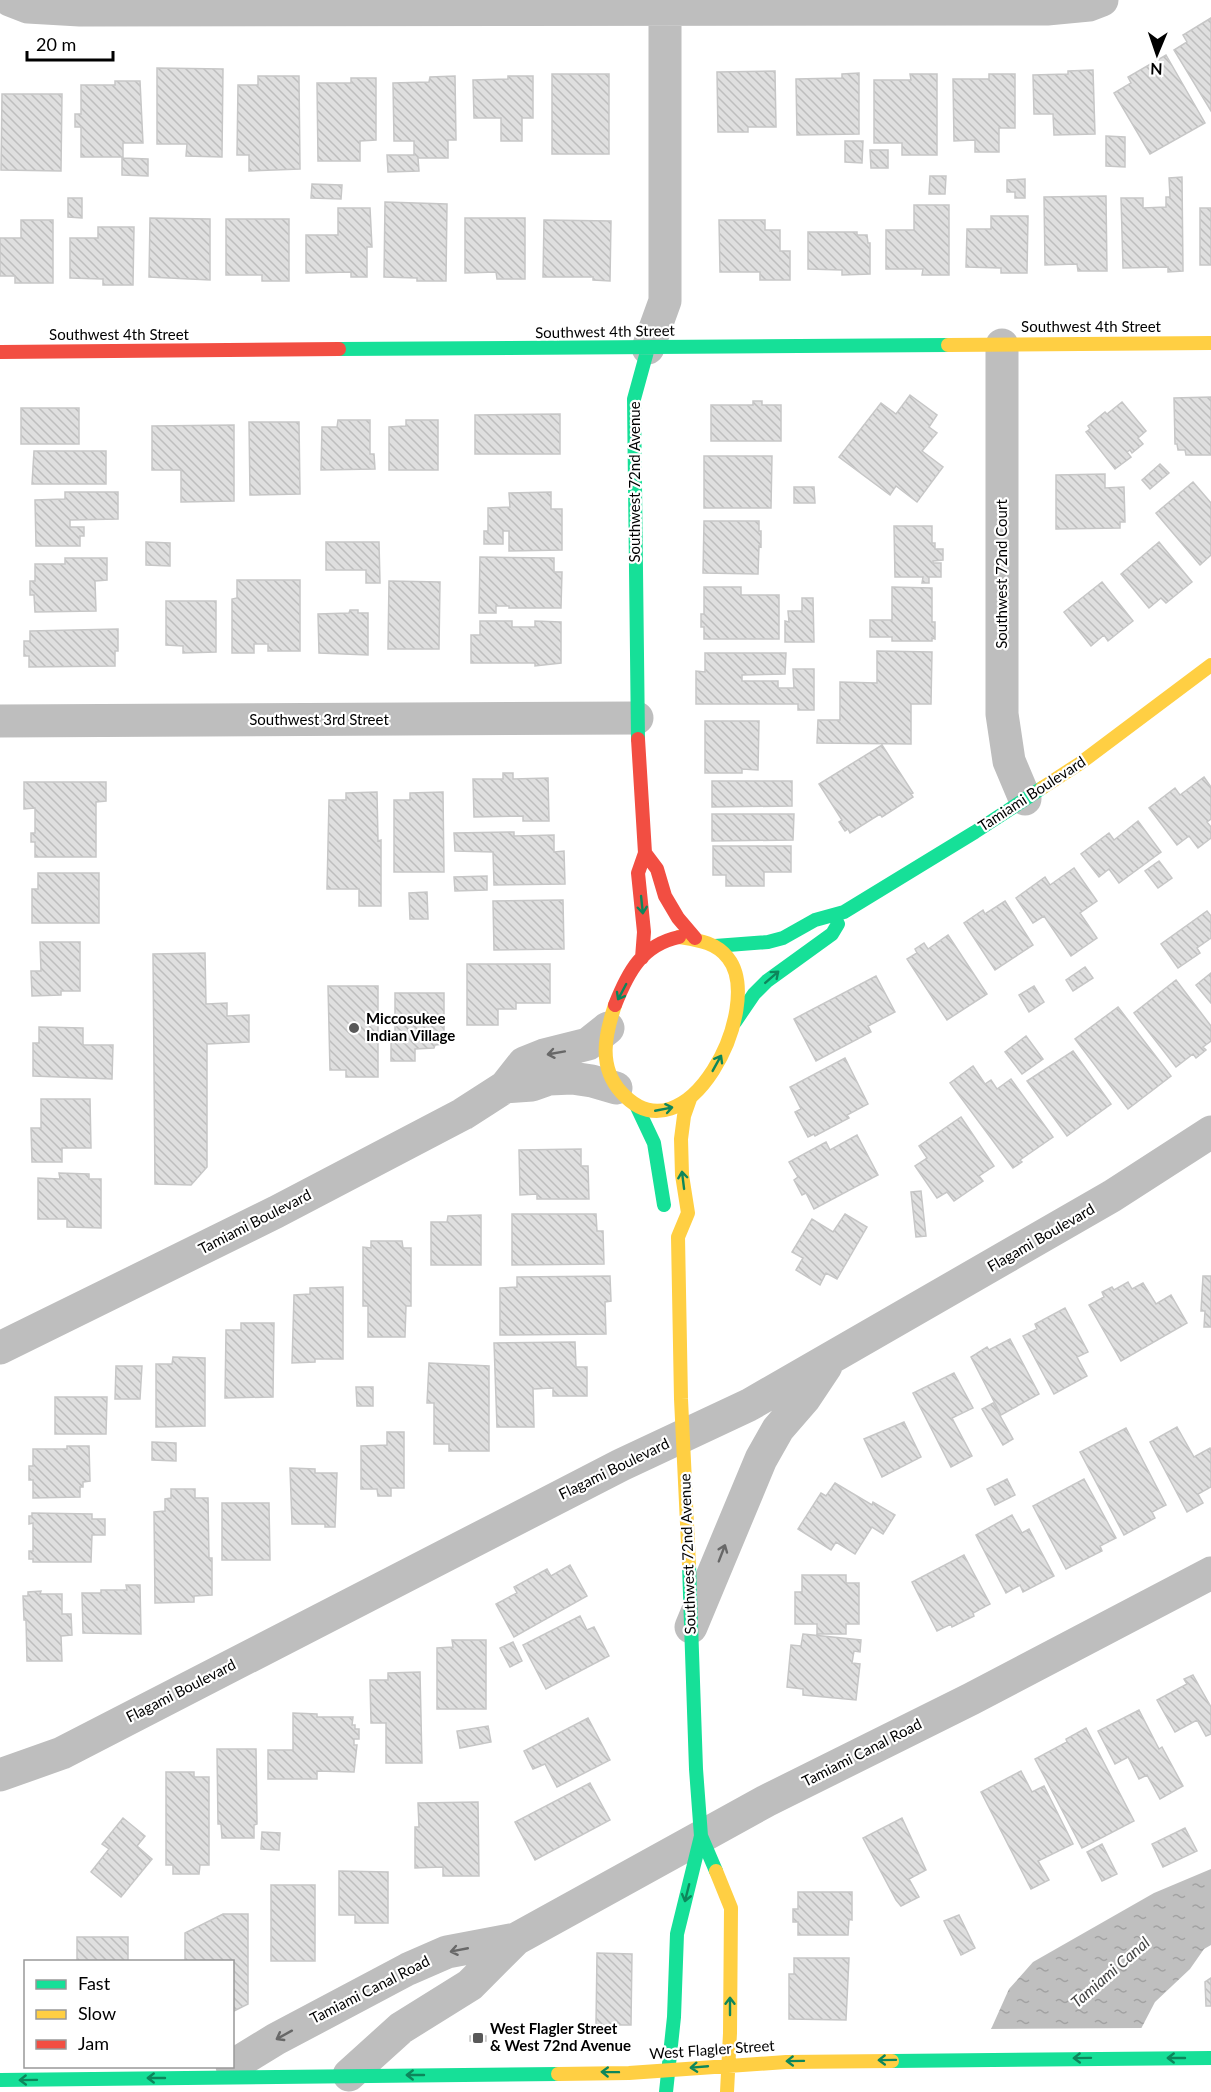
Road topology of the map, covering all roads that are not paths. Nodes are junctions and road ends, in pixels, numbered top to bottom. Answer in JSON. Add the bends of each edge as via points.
{"nodes":[{"id":1,"x":10,"y":0,"type":"edge"},
{"id":2,"x":1102,"y":0,"type":"edge"},
{"id":3,"x":665,"y":8,"type":"junction"},
{"id":4,"x":1211,"y":343,"type":"edge"},
{"id":5,"x":1002,"y":345,"type":"junction"},
{"id":6,"x":648,"y":348,"type":"junction"},
{"id":7,"x":0,"y":352,"type":"edge"},
{"id":8,"x":1211,"y":665,"type":"edge"},
{"id":9,"x":637,"y":718,"type":"junction"},
{"id":10,"x":0,"y":722,"type":"edge"},
{"id":11,"x":1025,"y":799,"type":"junction"},
{"id":12,"x":645,"y":854,"type":"junction"},
{"id":13,"x":844,"y":912,"type":"junction"},
{"id":14,"x":695,"y":938,"type":"junction"},
{"id":15,"x":715,"y":946,"type":"junction"},
{"id":16,"x":642,"y":958,"type":"junction"},
{"id":17,"x":735,"y":1022,"type":"junction"},
{"id":18,"x":608,"y":1028,"type":"junction"},
{"id":19,"x":505,"y":1087,"type":"junction"},
{"id":20,"x":627,"y":1098,"type":"junction"},
{"id":21,"x":690,"y":1099,"type":"junction"},
{"id":22,"x":1209,"y":1138,"type":"edge"},
{"id":23,"x":678,"y":1237,"type":"junction"},
{"id":24,"x":0,"y":1348,"type":"edge"},
{"id":25,"x":832,"y":1357,"type":"junction"},
{"id":26,"x":683,"y":1436,"type":"junction"},
{"id":27,"x":1211,"y":1574,"type":"edge"},
{"id":28,"x":691,"y":1627,"type":"junction"},
{"id":29,"x":0,"y":1775,"type":"edge"},
{"id":30,"x":701,"y":1836,"type":"junction"},
{"id":31,"x":516,"y":1939,"type":"junction"},
{"id":32,"x":1211,"y":2058,"type":"edge"},
{"id":33,"x":234,"y":2065,"type":"edge"},
{"id":34,"x":729,"y":2065,"type":"junction"},
{"id":35,"x":226,"y":2070,"type":"edge"},
{"id":36,"x":668,"y":2070,"type":"junction"},
{"id":37,"x":349,"y":2075,"type":"junction"},
{"id":38,"x":0,"y":2080,"type":"edge"},
{"id":39,"x":666,"y":2092,"type":"edge"},
{"id":40,"x":727,"y":2092,"type":"edge"}],
"edges":[{"from":1,"to":3,"type":"street","via":[[28,7],[80,10]]},
{"from":2,"to":3,"type":"street","via":[[1047,9]]},
{"from":3,"to":6,"type":"street","name":"Southwest 72nd Avenue","via":[[665,301]]},
{"from":4,"to":5,"type":"street","name":"Southwest 4th Street"},
{"from":5,"to":6,"type":"street","name":"Southwest 4th Street"},
{"from":5,"to":11,"type":"street","name":"Southwest 72nd Court","via":[[1002,714],[1009,761]]},
{"from":6,"to":7,"type":"street","name":"Southwest 4th Street"},
{"from":6,"to":9,"type":"street","name":"Southwest 72nd Avenue","via":[[634,399]]},
{"from":8,"to":11,"type":"street","name":"Tamiami Boulevard","via":[[1130,728]]},
{"from":9,"to":10,"type":"street","name":"Southwest 3rd Street"},
{"from":9,"to":12,"type":"street","name":"Southwest 72nd Avenue"},
{"from":11,"to":13,"type":"street","name":"Tamiami Boulevard"},
{"from":12,"to":14,"type":"street","name":"Southwest 72nd Avenue","via":[[657,869],[665,896],[678,918]]},
{"from":12,"to":16,"type":"street","name":"Southwest 72nd Avenue","one_way":true,"via":[[638,873],[644,932]]},
{"from":13,"to":15,"type":"street","name":"Tamiami Boulevard","via":[[815,920],[768,942]]},
{"from":17,"to":13,"type":"street","name":"Tamiami Boulevard","one_way":true,"via":[[767,981],[832,934]]},
{"from":14,"to":15,"type":"street"},
{"from":14,"to":16,"type":"street","via":[[663,940]]},
{"from":15,"to":17,"type":"street","via":[[732,963],[738,980],[740,997]]},
{"from":16,"to":18,"type":"street","one_way":true,"via":[[617,1001]]},
{"from":21,"to":17,"type":"street","one_way":true,"via":[[719,1061]]},
{"from":18,"to":19,"type":"street","name":"Tamiami Boulevard","one_way":true,"via":[[588,1044],[524,1063]]},
{"from":18,"to":20,"type":"street","via":[[606,1068]]},
{"from":19,"to":20,"type":"street","name":"Tamiami Boulevard","via":[[572,1078],[591,1081]]},
{"from":19,"to":24,"type":"street","name":"Tamiami Boulevard","via":[[463,1114],[308,1196]]},
{"from":20,"to":21,"type":"street","one_way":true,"via":[[656,1112]]},
{"from":20,"to":23,"type":"street","name":"Southwest 72nd Avenue","via":[[650,1126],[667,1219]]},
{"from":23,"to":21,"type":"street","name":"Southwest 72nd Avenue","one_way":true,"via":[[687,1213],[681,1139]]},
{"from":22,"to":25,"type":"street","name":"Flagami Boulevard"},
{"from":23,"to":26,"type":"street","name":"Southwest 72nd Avenue"},
{"from":25,"to":26,"type":"street","name":"Flagami Boulevard","via":[[749,1405]]},
{"from":28,"to":25,"type":"street","one_way":true,"via":[[761,1459],[778,1429]]},
{"from":26,"to":28,"type":"street","name":"Southwest 72nd Avenue"},
{"from":26,"to":29,"type":"street","name":"Flagami Boulevard","via":[[62,1753]]},
{"from":27,"to":30,"type":"street","name":"Tamiami Canal Road"},
{"from":28,"to":30,"type":"street","name":"Southwest 72nd Avenue"},
{"from":30,"to":31,"type":"street","name":"Tamiami Canal Road"},
{"from":34,"to":30,"type":"street","name":"Southwest 72nd Avenue","one_way":true,"via":[[731,1908]]},
{"from":30,"to":36,"type":"street","name":"Southwest 72nd Avenue","one_way":true,"via":[[676,1934]]},
{"from":31,"to":33,"type":"street","name":"Tamiami Canal Road","one_way":true,"via":[[447,1952],[408,1969]]},
{"from":31,"to":37,"type":"street","name":"Tamiami Canal Road","via":[[470,1984],[401,2028]]},
{"from":32,"to":34,"type":"street","name":"West Flagler Street","one_way":true},
{"from":34,"to":36,"type":"street","name":"West Flagler Street","one_way":true},
{"from":34,"to":40,"type":"street","name":"Southwest 72nd Avenue"},
{"from":35,"to":37,"type":"street","name":"West Flagler Street"},
{"from":35,"to":38,"type":"street","name":"West Flagler Street","one_way":true},
{"from":36,"to":37,"type":"street","name":"West Flagler Street","one_way":true},
{"from":36,"to":39,"type":"street","name":"Southwest 72nd Avenue"}]}
